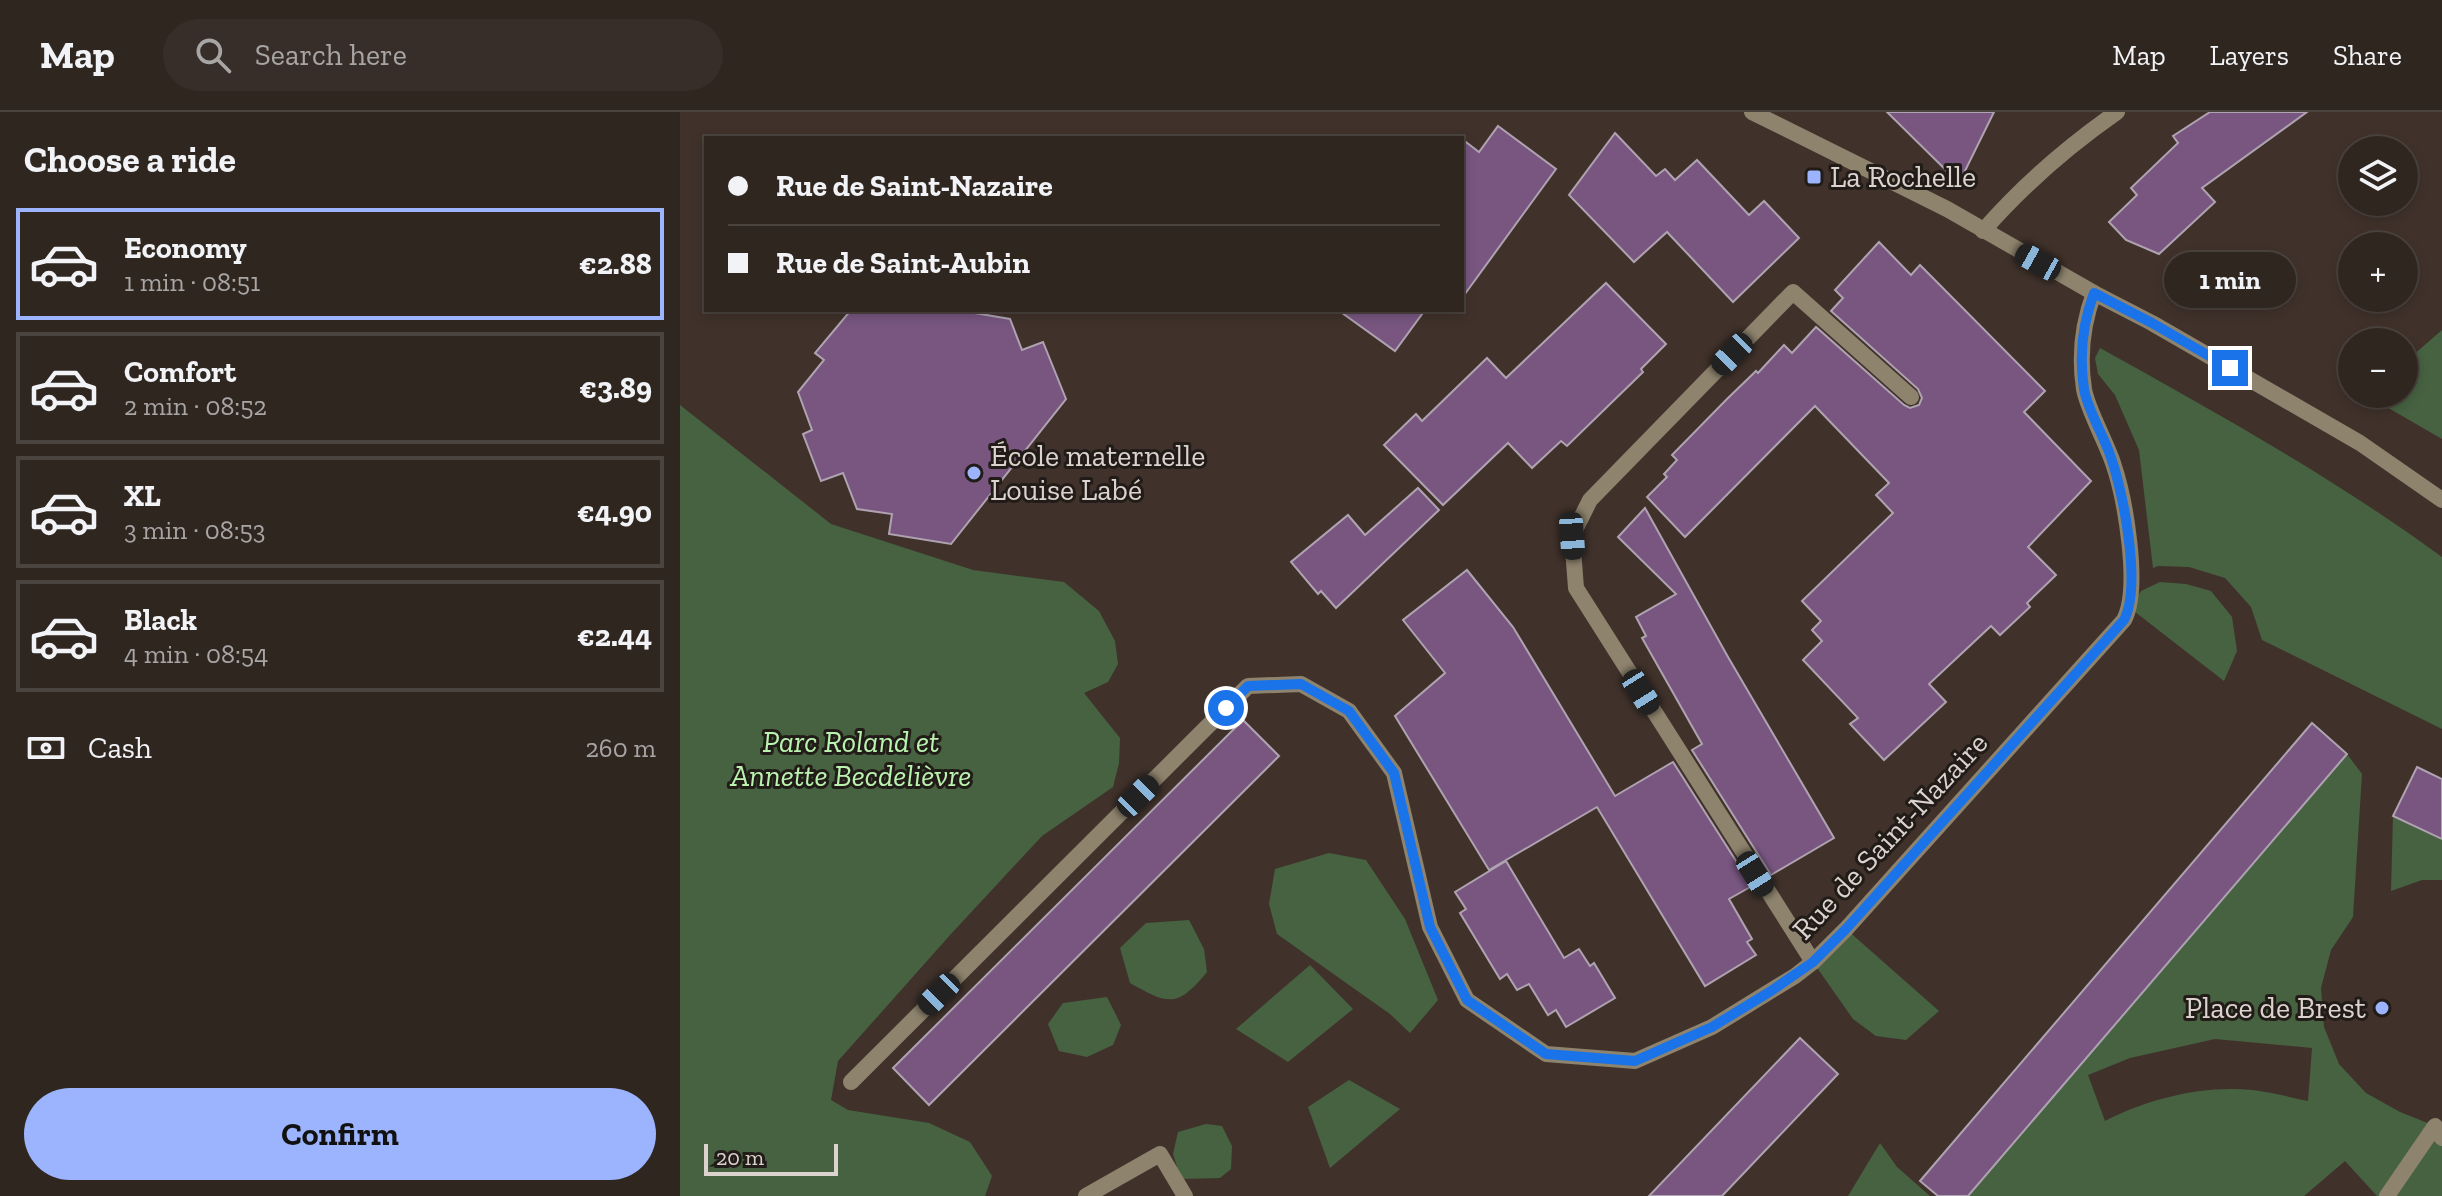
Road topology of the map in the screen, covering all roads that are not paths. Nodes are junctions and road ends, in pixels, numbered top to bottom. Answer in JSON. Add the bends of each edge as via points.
{"nodes":[{"id":1,"x":1752,"y":112,"type":"edge"},
{"id":2,"x":2117,"y":112,"type":"edge"},
{"id":3,"x":1983,"y":231,"type":"junction"},
{"id":4,"x":2094,"y":293,"type":"junction"},
{"id":5,"x":1911,"y":397,"type":"dead end"},
{"id":6,"x":2442,"y":500,"type":"edge"},
{"id":7,"x":1813,"y":962,"type":"junction"},
{"id":8,"x":851,"y":1082,"type":"dead end"},
{"id":9,"x":2439,"y":1132,"type":"edge"},
{"id":10,"x":1086,"y":1196,"type":"edge"},
{"id":11,"x":1185,"y":1196,"type":"edge"},
{"id":12,"x":2387,"y":1196,"type":"edge"}],
"edges":[{"from":1,"to":3,"type":"street"},
{"from":2,"to":3,"type":"street","via":[[2066,148]]},
{"from":3,"to":4,"type":"street"},
{"from":4,"to":6,"type":"street","via":[[2360,443]]},
{"from":4,"to":7,"type":"street","name":"Rue de Saint-Nazaire","via":[[2081,349],[2084,393],[2115,467],[2131,554],[2130,608]]},
{"from":5,"to":7,"type":"street","via":[[1793,292],[1590,500],[1572,536],[1576,588]]},
{"from":7,"to":8,"type":"street","name":"Rue de Saint-Nazaire","via":[[1712,1027],[1635,1061],[1546,1054],[1467,1000],[1430,927],[1394,773],[1349,711],[1301,684],[1248,686]]},
{"from":9,"to":12,"type":"street"},
{"from":10,"to":11,"type":"street","via":[[1160,1154]]}]}
